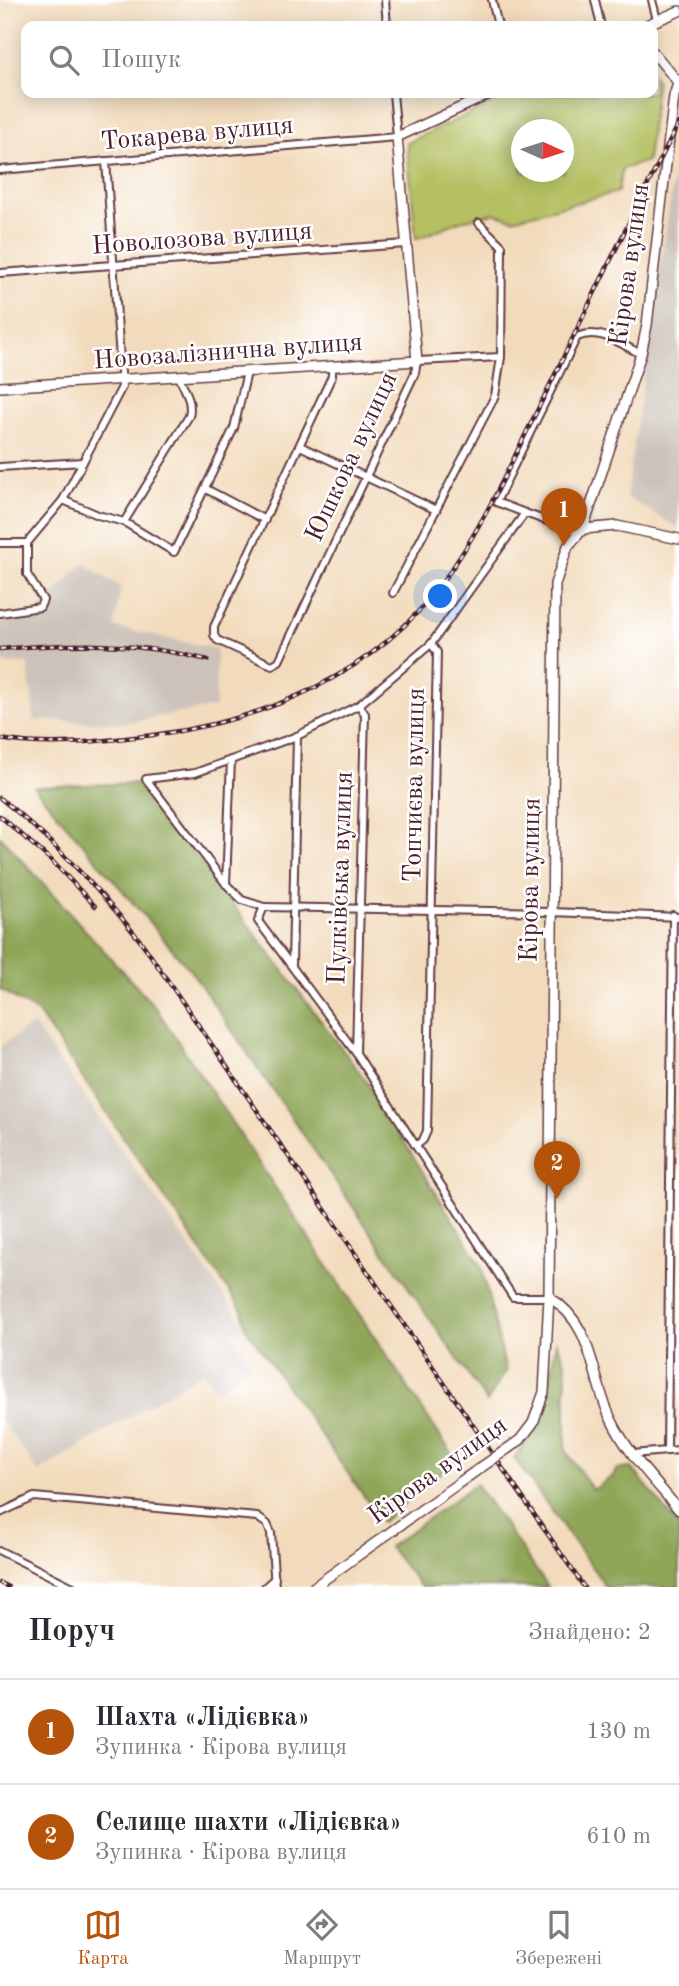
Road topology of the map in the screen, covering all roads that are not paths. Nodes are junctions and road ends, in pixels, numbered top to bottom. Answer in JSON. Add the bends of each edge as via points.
{"nodes":[{"id":1,"x":385,"y":0,"type":"edge"},
{"id":2,"x":492,"y":0,"type":"edge"},
{"id":3,"x":595,"y":0,"type":"edge"},
{"id":4,"x":652,"y":0,"type":"edge"},
{"id":5,"x":679,"y":11,"type":"edge"},
{"id":6,"x":657,"y":20,"type":"joint"},
{"id":7,"x":387,"y":21,"type":"edge"},
{"id":8,"x":497,"y":21,"type":"edge"},
{"id":9,"x":600,"y":21,"type":"edge"},
{"id":10,"x":658,"y":58,"type":"edge"},
{"id":11,"x":679,"y":81,"type":"edge"},
{"id":12,"x":393,"y":98,"type":"edge"},
{"id":13,"x":481,"y":98,"type":"edge"},
{"id":14,"x":397,"y":136,"type":"junction"},
{"id":15,"x":106,"y":161,"type":"junction"},
{"id":16,"x":0,"y":170,"type":"edge"},
{"id":17,"x":479,"y":223,"type":"dead end"},
{"id":18,"x":406,"y":244,"type":"junction"},
{"id":19,"x":114,"y":265,"type":"junction"},
{"id":20,"x":0,"y":273,"type":"edge"},
{"id":21,"x":641,"y":354,"type":"junction"},
{"id":22,"x":501,"y":357,"type":"junction"},
{"id":23,"x":417,"y":361,"type":"junction"},
{"id":24,"x":332,"y":366,"type":"junction"},
{"id":25,"x":247,"y":372,"type":"junction"},
{"id":26,"x":178,"y":375,"type":"junction"},
{"id":27,"x":123,"y":380,"type":"junction"},
{"id":28,"x":0,"y":387,"type":"edge"},
{"id":29,"x":300,"y":446,"type":"junction"},
{"id":30,"x":83,"y":463,"type":"junction"},
{"id":31,"x":0,"y":467,"type":"edge"},
{"id":32,"x":366,"y":477,"type":"junction"},
{"id":33,"x":206,"y":489,"type":"junction"},
{"id":34,"x":62,"y":500,"type":"junction"},
{"id":35,"x":436,"y":510,"type":"junction"},
{"id":36,"x":525,"y":513,"type":"junction"},
{"id":37,"x":265,"y":520,"type":"junction"},
{"id":38,"x":124,"y":522,"type":"junction"},
{"id":39,"x":581,"y":531,"type":"junction"},
{"id":40,"x":679,"y":539,"type":"edge"},
{"id":41,"x":27,"y":542,"type":"junction"},
{"id":42,"x":0,"y":543,"type":"edge"},
{"id":43,"x":394,"y":593,"type":"dead end"},
{"id":44,"x":0,"y":613,"type":"edge"},
{"id":45,"x":431,"y":644,"type":"junction"},
{"id":46,"x":359,"y":705,"type":"junction"},
{"id":47,"x":297,"y":736,"type":"junction"},
{"id":48,"x":231,"y":760,"type":"junction"},
{"id":49,"x":226,"y":884,"type":"junction"},
{"id":50,"x":264,"y":907,"type":"junction"},
{"id":51,"x":293,"y":908,"type":"junction"},
{"id":52,"x":359,"y":909,"type":"junction"},
{"id":53,"x":431,"y":911,"type":"junction"},
{"id":54,"x":551,"y":912,"type":"junction"},
{"id":55,"x":676,"y":916,"type":"edge"},
{"id":56,"x":292,"y":965,"type":"junction"},
{"id":57,"x":356,"y":1053,"type":"junction"},
{"id":58,"x":671,"y":1130,"type":"junction"},
{"id":59,"x":679,"y":1130,"type":"edge"},
{"id":60,"x":417,"y":1146,"type":"junction"},
{"id":61,"x":549,"y":1297,"type":"junction"},
{"id":62,"x":667,"y":1450,"type":"junction"},
{"id":63,"x":679,"y":1450,"type":"edge"},
{"id":64,"x":632,"y":1454,"type":"junction"},
{"id":65,"x":679,"y":1510,"type":"edge"},
{"id":66,"x":0,"y":1513,"type":"edge"},
{"id":67,"x":0,"y":1550,"type":"edge"},
{"id":68,"x":275,"y":1578,"type":"junction"},
{"id":69,"x":73,"y":1587,"type":"edge"},
{"id":70,"x":265,"y":1587,"type":"edge"},
{"id":71,"x":275,"y":1587,"type":"edge"},
{"id":72,"x":314,"y":1587,"type":"edge"}],
"edges":[{"from":1,"to":7,"type":"street"},
{"from":2,"to":8,"type":"street"},
{"from":3,"to":9,"type":"street"},
{"from":4,"to":6,"type":"street"},
{"from":5,"to":6,"type":"main road"},
{"from":10,"to":11,"type":"main road"},
{"from":11,"to":21,"type":"main road","name":"Кірова вулиця"},
{"from":12,"to":14,"type":"street"},
{"from":13,"to":14,"type":"main road"},
{"from":14,"to":15,"type":"street","name":"Токарева вулиця"},
{"from":14,"to":18,"type":"main road","name":"Юшкова вулиця"},
{"from":15,"to":16,"type":"street","name":"Токарева вулиця"},
{"from":15,"to":19,"type":"street"},
{"from":17,"to":22,"type":"street","via":[[502,246]]},
{"from":18,"to":19,"type":"street","name":"Новолозова вулиця"},
{"from":18,"to":23,"type":"main road","name":"Юшкова вулиця"},
{"from":19,"to":20,"type":"street","name":"Новолозова вулиця"},
{"from":19,"to":27,"type":"street"},
{"from":21,"to":36,"type":"street","via":[[598,333],[577,337],[496,502]]},
{"from":21,"to":39,"type":"main road","name":"Кірова вулиця"},
{"from":22,"to":23,"type":"street","name":"Новозалізнична вулиця"},
{"from":22,"to":35,"type":"street","via":[[495,396]]},
{"from":23,"to":24,"type":"main road","name":"Новозалізнична вулиця"},
{"from":23,"to":32,"type":"street","name":"Юшкова вулиця"},
{"from":24,"to":25,"type":"main road","name":"Новозалізнична вулиця"},
{"from":24,"to":29,"type":"street","via":[[332,376]]},
{"from":25,"to":26,"type":"main road","name":"Новозалізнична вулиця"},
{"from":25,"to":33,"type":"street","via":[[234,428]]},
{"from":26,"to":27,"type":"main road","name":"Новозалізнична вулиця"},
{"from":26,"to":38,"type":"street","via":[[189,399],[189,416]]},
{"from":27,"to":28,"type":"main road","name":"Новозалізнична вулиця"},
{"from":27,"to":30,"type":"street"},
{"from":29,"to":32,"type":"street"},
{"from":29,"to":37,"type":"street"},
{"from":30,"to":31,"type":"street"},
{"from":30,"to":34,"type":"street"},
{"from":32,"to":35,"type":"street"},
{"from":32,"to":37,"type":"street","name":"Юшкова вулиця","via":[[276,664],[214,635]]},
{"from":33,"to":37,"type":"street"},
{"from":33,"to":38,"type":"street","via":[[174,552]]},
{"from":34,"to":38,"type":"street"},
{"from":34,"to":41,"type":"street"},
{"from":35,"to":43,"type":"street"},
{"from":36,"to":39,"type":"street"},
{"from":36,"to":45,"type":"street"},
{"from":39,"to":40,"type":"main road","via":[[617,526]]},
{"from":39,"to":54,"type":"main road","name":"Кірова вулиця","via":[[568,546],[555,584]]},
{"from":41,"to":42,"type":"street"},
{"from":41,"to":44,"type":"street","via":[[27,575],[43,600],[40,607]]},
{"from":45,"to":46,"type":"street"},
{"from":45,"to":53,"type":"street","name":"Топчиєва вулиця","via":[[437,652]]},
{"from":46,"to":47,"type":"street"},
{"from":46,"to":52,"type":"street","name":"Пулківська вулиця","via":[[365,714]]},
{"from":47,"to":48,"type":"street"},
{"from":47,"to":51,"type":"street"},
{"from":48,"to":49,"type":"street"},
{"from":48,"to":49,"type":"street","via":[[195,773],[146,779]]},
{"from":49,"to":50,"type":"street","via":[[242,900]]},
{"from":50,"to":51,"type":"street"},
{"from":50,"to":56,"type":"street","via":[[258,921]]},
{"from":51,"to":52,"type":"street"},
{"from":51,"to":56,"type":"street"},
{"from":52,"to":53,"type":"street"},
{"from":52,"to":57,"type":"street","name":"Пулківська вулиця"},
{"from":53,"to":54,"type":"street"},
{"from":53,"to":60,"type":"street","name":"Топчиєва вулиця","via":[[427,1131]]},
{"from":54,"to":55,"type":"street"},
{"from":54,"to":61,"type":"main road","name":"Кірова вулиця"},
{"from":55,"to":58,"type":"street"},
{"from":56,"to":57,"type":"street"},
{"from":57,"to":60,"type":"street"},
{"from":58,"to":59,"type":"street"},
{"from":58,"to":62,"type":"street"},
{"from":60,"to":61,"type":"street","via":[[513,1297]]},
{"from":61,"to":64,"type":"main road","via":[[563,1305],[582,1332],[610,1418]]},
{"from":61,"to":72,"type":"main road","name":"Кірова вулиця","bridge":true,"via":[[544,1392],[533,1423],[520,1440]]},
{"from":62,"to":63,"type":"street"},
{"from":62,"to":64,"type":"street"},
{"from":64,"to":65,"type":"main road"},
{"from":66,"to":68,"type":"street","via":[[34,1497],[257,1517],[271,1533]]},
{"from":67,"to":69,"type":"street"},
{"from":68,"to":70,"type":"street"},
{"from":68,"to":71,"type":"street"}]}
